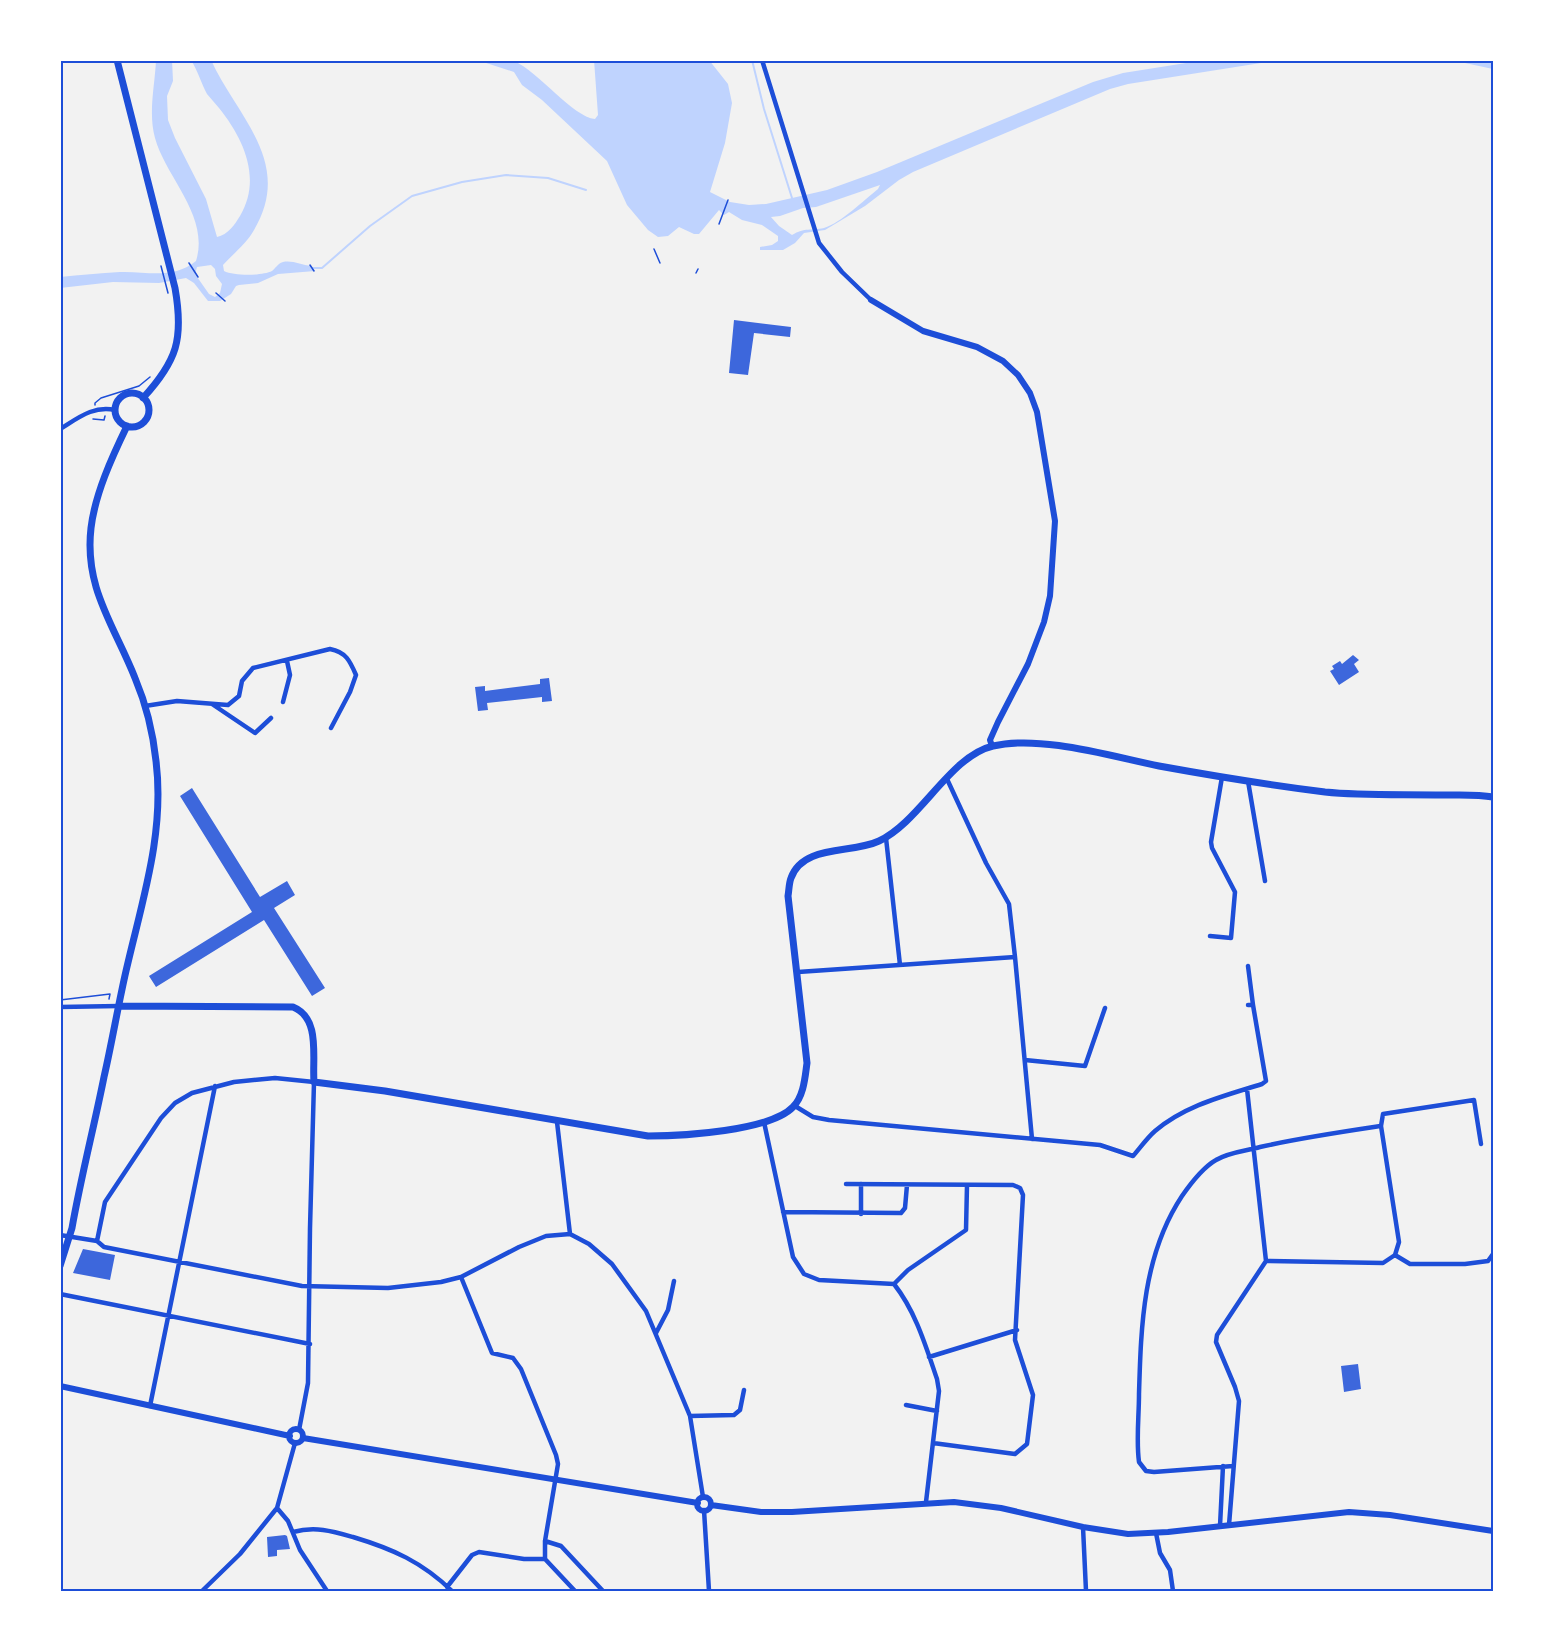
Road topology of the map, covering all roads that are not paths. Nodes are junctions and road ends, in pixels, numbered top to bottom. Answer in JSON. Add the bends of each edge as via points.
{"nodes":[{"id":1,"x":117,"y":60,"type":"edge"},
{"id":2,"x":762,"y":60,"type":"edge"},
{"id":3,"x":871,"y":300,"type":"joint"},
{"id":4,"x":143,"y":398,"type":"junction"},
{"id":5,"x":115,"y":410,"type":"junction"},
{"id":6,"x":127,"y":426,"type":"junction"},
{"id":7,"x":60,"y":429,"type":"edge"},
{"id":8,"x":287,"y":661,"type":"junction"},
{"id":9,"x":283,"y":702,"type":"dead end"},
{"id":10,"x":210,"y":703,"type":"junction"},
{"id":11,"x":145,"y":706,"type":"junction"},
{"id":12,"x":271,"y":718,"type":"dead end"},
{"id":13,"x":331,"y":728,"type":"dead end"},
{"id":14,"x":992,"y":746,"type":"junction"},
{"id":15,"x":1222,"y":777,"type":"junction"},
{"id":16,"x":947,"y":779,"type":"junction"},
{"id":17,"x":1247,"y":781,"type":"junction"},
{"id":18,"x":1493,"y":797,"type":"edge"},
{"id":19,"x":886,"y":838,"type":"junction"},
{"id":20,"x":1265,"y":880,"type":"dead end"},
{"id":21,"x":1210,"y":936,"type":"dead end"},
{"id":22,"x":1015,"y":957,"type":"junction"},
{"id":23,"x":900,"y":965,"type":"junction"},
{"id":24,"x":1248,"y":966,"type":"dead end"},
{"id":25,"x":798,"y":972,"type":"junction"},
{"id":26,"x":119,"y":1006,"type":"junction"},
{"id":27,"x":60,"y":1007,"type":"edge"},
{"id":28,"x":1105,"y":1008,"type":"dead end"},
{"id":29,"x":1025,"y":1060,"type":"junction"},
{"id":30,"x":314,"y":1082,"type":"junction"},
{"id":31,"x":215,"y":1086,"type":"junction"},
{"id":32,"x":1247,"y":1089,"type":"junction"},
{"id":33,"x":795,"y":1106,"type":"junction"},
{"id":34,"x":557,"y":1122,"type":"junction"},
{"id":35,"x":764,"y":1122,"type":"junction"},
{"id":36,"x":1382,"y":1126,"type":"junction"},
{"id":37,"x":1032,"y":1139,"type":"junction"},
{"id":38,"x":1481,"y":1144,"type":"dead end"},
{"id":39,"x":1253,"y":1149,"type":"junction"},
{"id":40,"x":846,"y":1184,"type":"dead end"},
{"id":41,"x":861,"y":1184,"type":"junction"},
{"id":42,"x":907,"y":1185,"type":"junction"},
{"id":43,"x":967,"y":1185,"type":"junction"},
{"id":44,"x":783,"y":1212,"type":"junction"},
{"id":45,"x":861,"y":1214,"type":"junction"},
{"id":46,"x":570,"y":1234,"type":"junction"},
{"id":47,"x":60,"y":1235,"type":"edge"},
{"id":48,"x":69,"y":1235,"type":"junction"},
{"id":49,"x":97,"y":1241,"type":"junction"},
{"id":50,"x":1493,"y":1254,"type":"edge"},
{"id":51,"x":1395,"y":1255,"type":"junction"},
{"id":52,"x":1266,"y":1261,"type":"junction"},
{"id":53,"x":179,"y":1263,"type":"junction"},
{"id":54,"x":60,"y":1266,"type":"edge"},
{"id":55,"x":461,"y":1276,"type":"junction"},
{"id":56,"x":674,"y":1281,"type":"dead end"},
{"id":57,"x":894,"y":1284,"type":"junction"},
{"id":58,"x":310,"y":1287,"type":"junction"},
{"id":59,"x":60,"y":1294,"type":"edge"},
{"id":60,"x":168,"y":1315,"type":"junction"},
{"id":61,"x":1017,"y":1330,"type":"junction"},
{"id":62,"x":656,"y":1333,"type":"junction"},
{"id":63,"x":310,"y":1344,"type":"junction"},
{"id":64,"x":929,"y":1357,"type":"junction"},
{"id":65,"x":60,"y":1386,"type":"edge"},
{"id":66,"x":744,"y":1390,"type":"dead end"},
{"id":67,"x":150,"y":1406,"type":"junction"},
{"id":68,"x":906,"y":1406,"type":"dead end"},
{"id":69,"x":938,"y":1411,"type":"junction"},
{"id":70,"x":690,"y":1416,"type":"junction"},
{"id":71,"x":299,"y":1430,"type":"junction"},
{"id":72,"x":290,"y":1436,"type":"junction"},
{"id":73,"x":303,"y":1438,"type":"junction"},
{"id":74,"x":295,"y":1443,"type":"junction"},
{"id":75,"x":933,"y":1443,"type":"junction"},
{"id":76,"x":1223,"y":1466,"type":"junction"},
{"id":77,"x":1233,"y":1466,"type":"junction"},
{"id":78,"x":556,"y":1480,"type":"junction"},
{"id":79,"x":703,"y":1497,"type":"junction"},
{"id":80,"x":927,"y":1502,"type":"junction"},
{"id":81,"x":698,"y":1503,"type":"junction"},
{"id":82,"x":711,"y":1505,"type":"junction"},
{"id":83,"x":278,"y":1508,"type":"junction"},
{"id":84,"x":704,"y":1510,"type":"junction"},
{"id":85,"x":1229,"y":1525,"type":"junction"},
{"id":86,"x":1220,"y":1526,"type":"junction"},
{"id":87,"x":1083,"y":1527,"type":"junction"},
{"id":88,"x":1493,"y":1531,"type":"edge"},
{"id":89,"x":294,"y":1532,"type":"junction"},
{"id":90,"x":1156,"y":1533,"type":"junction"},
{"id":91,"x":545,"y":1541,"type":"junction"},
{"id":92,"x":544,"y":1559,"type":"junction"},
{"id":93,"x":447,"y":1587,"type":"junction"},
{"id":94,"x":202,"y":1591,"type":"edge"},
{"id":95,"x":327,"y":1591,"type":"edge"},
{"id":96,"x":452,"y":1591,"type":"edge"},
{"id":97,"x":575,"y":1591,"type":"edge"},
{"id":98,"x":603,"y":1591,"type":"edge"},
{"id":99,"x":709,"y":1591,"type":"edge"},
{"id":100,"x":1086,"y":1591,"type":"edge"},
{"id":101,"x":1173,"y":1591,"type":"edge"}],
"edges":[{"from":1,"to":4,"type":"main road","via":[[175,288],[178,314],[176,346],[168,369]]},
{"from":2,"to":3,"type":"street","via":[[819,243]]},
{"from":3,"to":14,"type":"street","via":[[923,331],[977,347],[1003,361],[1018,375],[1037,412],[1055,521],[1050,597],[1028,664],[990,740]]},
{"from":4,"to":5,"type":"main road","via":[[128,394],[119,400]]},
{"from":4,"to":6,"type":"main road","via":[[148,408],[146,419],[138,426]]},
{"from":5,"to":6,"type":"main road","via":[[118,420]]},
{"from":5,"to":7,"type":"street","via":[[95,409]]},
{"from":6,"to":11,"type":"main road","via":[[96,504],[90,531],[90,559],[99,601]]},
{"from":8,"to":9,"type":"street","via":[[290,675]]},
{"from":8,"to":10,"type":"street","via":[[253,668],[242,681],[239,696],[228,705]]},
{"from":8,"to":13,"type":"street","via":[[330,649],[349,659],[356,675]]},
{"from":10,"to":11,"type":"street","via":[[177,701]]},
{"from":10,"to":12,"type":"street","via":[[255,733]]},
{"from":11,"to":26,"type":"main road","via":[[156,761],[158,819]]},
{"from":14,"to":15,"type":"main road","via":[[1050,745]]},
{"from":14,"to":16,"type":"main road","via":[[974,755]]},
{"from":15,"to":17,"type":"main road"},
{"from":15,"to":21,"type":"street","via":[[1211,842],[1235,897],[1231,938]]},
{"from":16,"to":19,"type":"main road"},
{"from":16,"to":22,"type":"street","via":[[1010,904]]},
{"from":17,"to":18,"type":"main road","via":[[1329,792]]},
{"from":17,"to":20,"type":"street"},
{"from":19,"to":23,"type":"street"},
{"from":19,"to":25,"type":"main road","via":[[819,855],[797,867],[790,879],[788,896]]},
{"from":22,"to":23,"type":"street"},
{"from":22,"to":29,"type":"street"},
{"from":23,"to":25,"type":"street"},
{"from":24,"to":32,"type":"street","via":[[1251,1005],[1266,1077],[1262,1084]]},
{"from":25,"to":33,"type":"main road","via":[[807,1063],[805,1083]]},
{"from":26,"to":27,"type":"street"},
{"from":26,"to":30,"type":"main road","via":[[293,1007],[304,1013],[311,1024]]},
{"from":26,"to":48,"type":"main road"},
{"from":28,"to":29,"type":"street","via":[[1085,1066]]},
{"from":29,"to":37,"type":"street"},
{"from":30,"to":31,"type":"street","via":[[257,1078]]},
{"from":30,"to":34,"type":"main road"},
{"from":30,"to":58,"type":"street"},
{"from":31,"to":49,"type":"street","via":[[175,1103],[161,1118],[105,1202]]},
{"from":31,"to":53,"type":"street"},
{"from":32,"to":37,"type":"street","via":[[1176,1116],[1154,1132],[1133,1156],[1100,1145]]},
{"from":32,"to":39,"type":"street"},
{"from":33,"to":35,"type":"main road"},
{"from":33,"to":37,"type":"street","via":[[813,1117],[829,1120]]},
{"from":34,"to":35,"type":"main road","via":[[648,1136]]},
{"from":34,"to":46,"type":"street"},
{"from":35,"to":44,"type":"street"},
{"from":36,"to":38,"type":"street","via":[[1383,1114],[1474,1100]]},
{"from":36,"to":39,"type":"street"},
{"from":36,"to":51,"type":"street","via":[[1399,1242]]},
{"from":39,"to":52,"type":"street"},
{"from":39,"to":76,"type":"street","via":[[1228,1155],[1208,1166],[1174,1209],[1149,1276],[1140,1338],[1139,1462],[1146,1471],[1154,1473]]},
{"from":40,"to":41,"type":"street"},
{"from":41,"to":42,"type":"street"},
{"from":41,"to":45,"type":"street"},
{"from":42,"to":43,"type":"street"},
{"from":42,"to":45,"type":"street","via":[[901,1213]]},
{"from":43,"to":57,"type":"street","via":[[966,1230]]},
{"from":43,"to":61,"type":"street","via":[[1013,1185],[1023,1195]]},
{"from":44,"to":45,"type":"street"},
{"from":44,"to":57,"type":"street","via":[[793,1257],[804,1274],[819,1280]]},
{"from":46,"to":55,"type":"street","via":[[546,1236]]},
{"from":46,"to":62,"type":"street","via":[[590,1244],[612,1264],[646,1311]]},
{"from":47,"to":48,"type":"street"},
{"from":48,"to":49,"type":"street"},
{"from":48,"to":54,"type":"main road"},
{"from":49,"to":53,"type":"street","via":[[104,1247]]},
{"from":50,"to":51,"type":"street","via":[[1488,1261],[1454,1264],[1410,1264]]},
{"from":51,"to":52,"type":"street","via":[[1383,1263]]},
{"from":52,"to":77,"type":"street","via":[[1217,1335],[1216,1342],[1239,1401]]},
{"from":53,"to":58,"type":"street"},
{"from":53,"to":60,"type":"street"},
{"from":55,"to":58,"type":"street","via":[[415,1286]]},
{"from":55,"to":78,"type":"street","via":[[492,1353],[513,1358],[521,1370],[556,1455]]},
{"from":56,"to":62,"type":"street","via":[[668,1311]]},
{"from":57,"to":64,"type":"street","via":[[906,1300]]},
{"from":58,"to":63,"type":"street"},
{"from":59,"to":60,"type":"street"},
{"from":60,"to":63,"type":"street"},
{"from":60,"to":67,"type":"street"},
{"from":61,"to":64,"type":"street"},
{"from":61,"to":75,"type":"street","via":[[1018,1353],[1033,1395],[1027,1444],[1015,1454]]},
{"from":62,"to":70,"type":"street"},
{"from":63,"to":71,"type":"street"},
{"from":64,"to":69,"type":"street","via":[[939,1391]]},
{"from":65,"to":67,"type":"street"},
{"from":66,"to":70,"type":"street","via":[[740,1410],[734,1415]]},
{"from":67,"to":72,"type":"street"},
{"from":68,"to":69,"type":"street"},
{"from":69,"to":75,"type":"street"},
{"from":70,"to":79,"type":"street"},
{"from":71,"to":72,"type":"street"},
{"from":71,"to":73,"type":"street"},
{"from":72,"to":74,"type":"street"},
{"from":73,"to":74,"type":"street"},
{"from":73,"to":78,"type":"street"},
{"from":74,"to":83,"type":"street"},
{"from":75,"to":80,"type":"street"},
{"from":76,"to":77,"type":"street"},
{"from":76,"to":86,"type":"street"},
{"from":77,"to":85,"type":"street"},
{"from":78,"to":81,"type":"street"},
{"from":78,"to":91,"type":"street"},
{"from":79,"to":81,"type":"street"},
{"from":79,"to":82,"type":"street"},
{"from":80,"to":82,"type":"street","via":[[784,1512]]},
{"from":80,"to":87,"type":"street","via":[[1001,1508]]},
{"from":81,"to":84,"type":"street"},
{"from":82,"to":84,"type":"street"},
{"from":83,"to":89,"type":"street"},
{"from":83,"to":94,"type":"street","via":[[240,1554]]},
{"from":84,"to":99,"type":"street"},
{"from":85,"to":86,"type":"street"},
{"from":85,"to":88,"type":"street","via":[[1349,1512]]},
{"from":86,"to":90,"type":"street"},
{"from":87,"to":90,"type":"street","via":[[1128,1534]]},
{"from":87,"to":100,"type":"street"},
{"from":89,"to":93,"type":"street","via":[[324,1529],[383,1546],[414,1562]]},
{"from":89,"to":95,"type":"street","via":[[300,1550]]},
{"from":90,"to":101,"type":"street","via":[[1160,1553],[1170,1570]]},
{"from":91,"to":92,"type":"street"},
{"from":91,"to":98,"type":"street","via":[[561,1546]]},
{"from":92,"to":93,"type":"street","via":[[478,1552]]},
{"from":92,"to":97,"type":"street"},
{"from":93,"to":96,"type":"street"}]}
